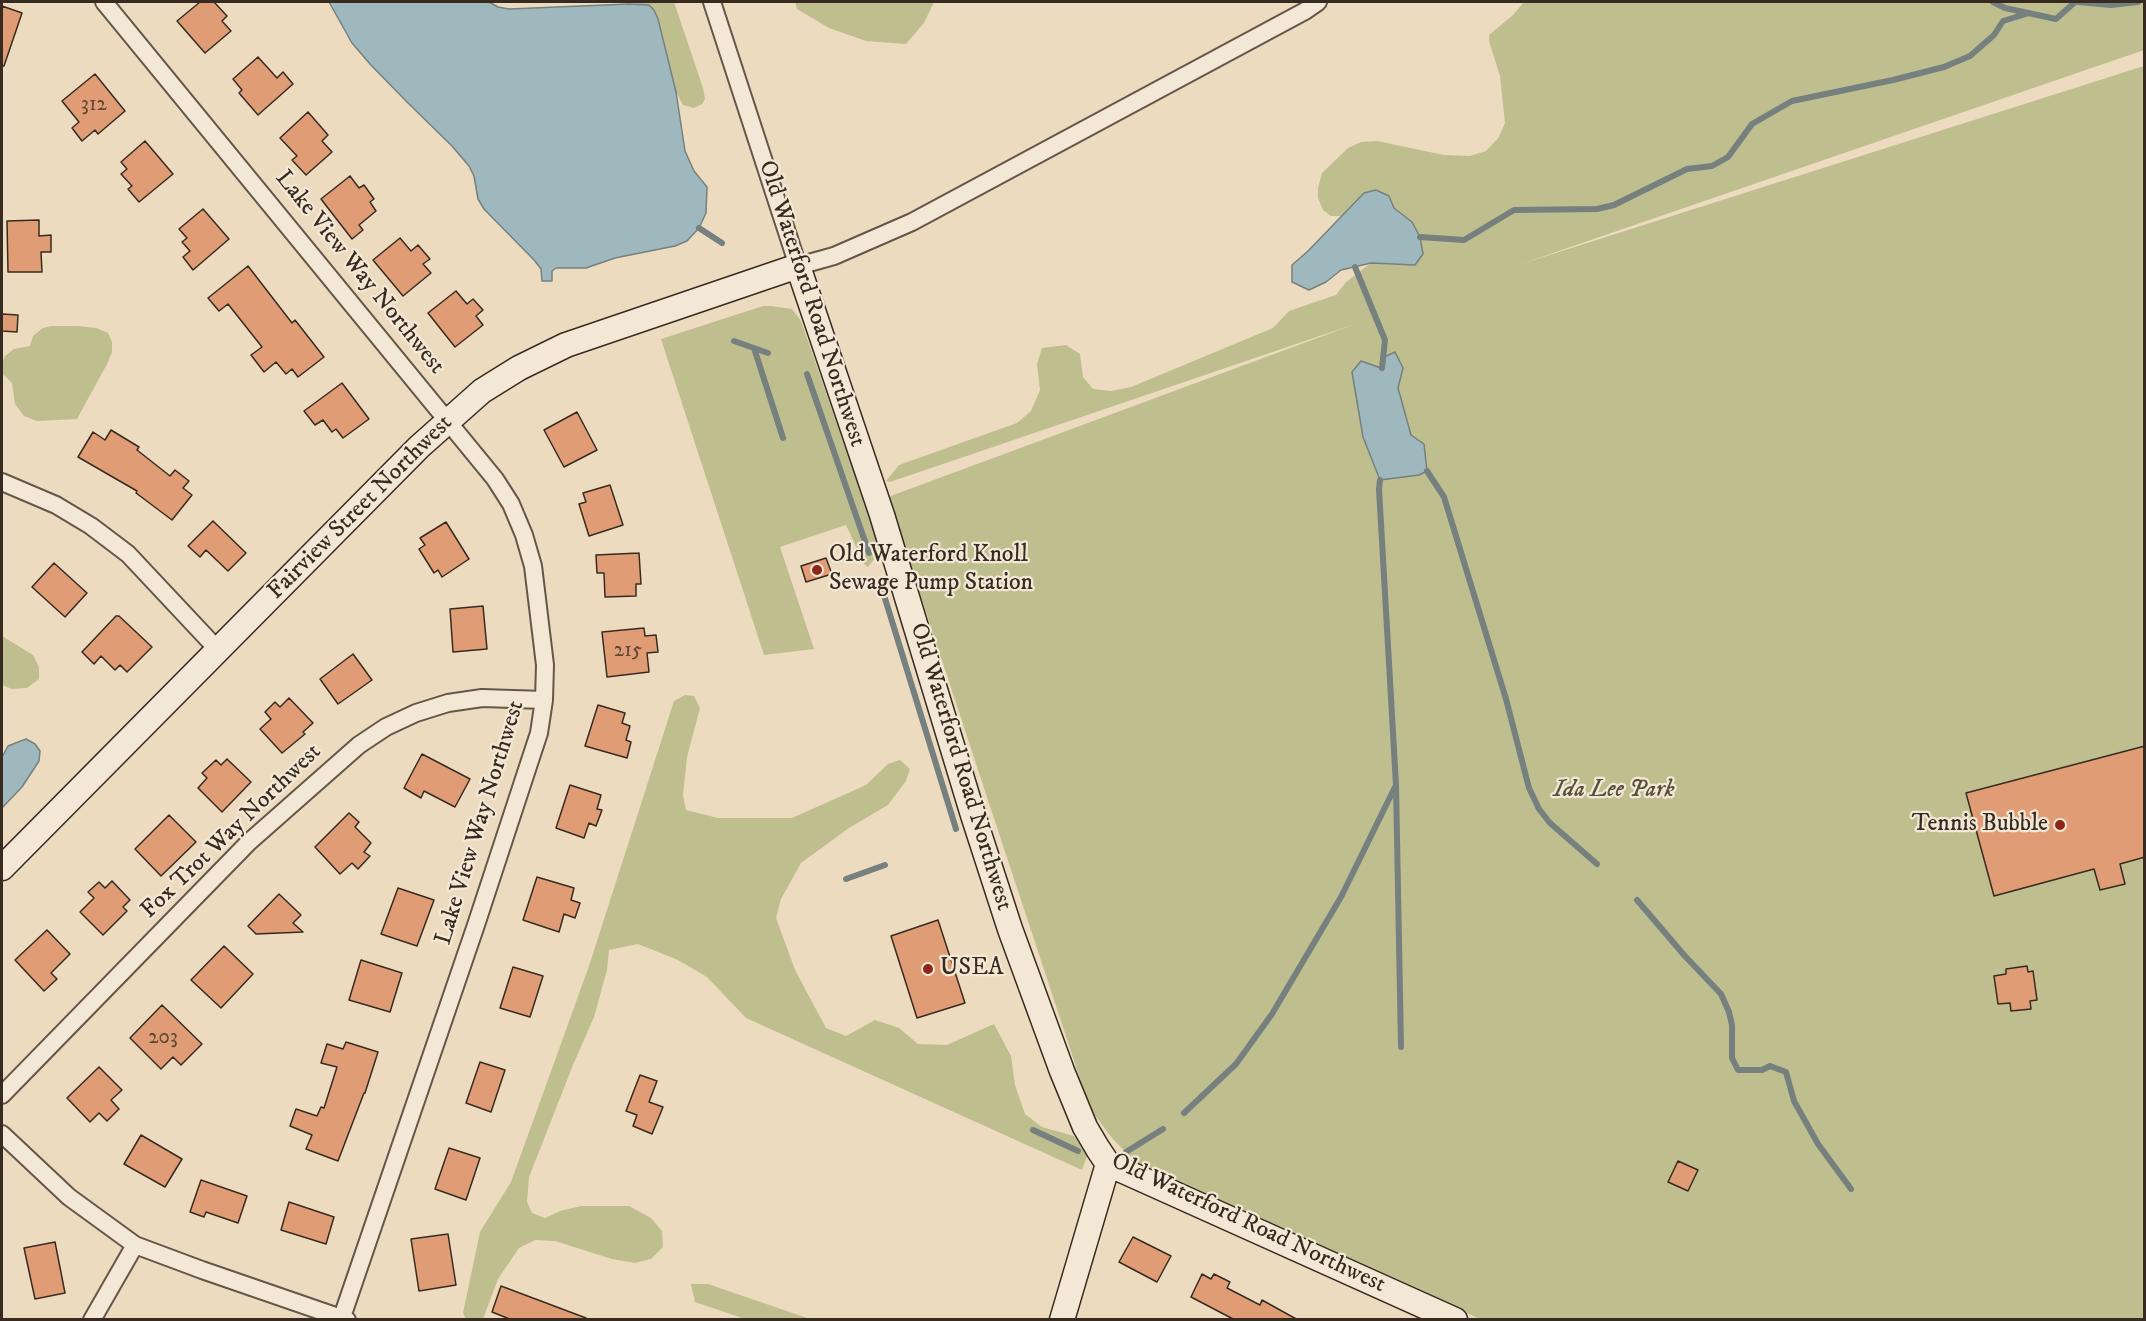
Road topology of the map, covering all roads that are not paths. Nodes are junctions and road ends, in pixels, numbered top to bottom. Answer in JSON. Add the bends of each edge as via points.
{"nodes":[{"id":1,"x":104,"y":2,"type":"edge"},
{"id":2,"x":712,"y":2,"type":"edge"},
{"id":3,"x":1318,"y":2,"type":"edge"},
{"id":4,"x":798,"y":267,"type":"junction"},
{"id":5,"x":448,"y":420,"type":"junction"},
{"id":6,"x":2,"y":482,"type":"edge"},
{"id":7,"x":219,"y":651,"type":"junction"},
{"id":8,"x":544,"y":700,"type":"junction"},
{"id":9,"x":2,"y":868,"type":"edge"},
{"id":10,"x":2,"y":1095,"type":"edge"},
{"id":11,"x":2,"y":1134,"type":"edge"},
{"id":12,"x":1108,"y":1164,"type":"junction"},
{"id":13,"x":135,"y":1245,"type":"junction"},
{"id":14,"x":343,"y":1319,"type":"edge"},
{"id":15,"x":92,"y":1320,"type":"edge"},
{"id":16,"x":1062,"y":1320,"type":"edge"},
{"id":17,"x":1455,"y":1320,"type":"edge"}],
"edges":[{"from":1,"to":5,"type":"street","name":"Lake View Way Northwest"},
{"from":2,"to":4,"type":"street","name":"Old Waterford Road Northwest"},
{"from":3,"to":4,"type":"street","via":[[912,222]]},
{"from":4,"to":5,"type":"street","name":"Fairview Street Northwest","via":[[566,345],[482,391]]},
{"from":4,"to":12,"type":"street","name":"Old Waterford Road Northwest","via":[[882,515],[1010,929],[1085,1127]]},
{"from":5,"to":7,"type":"street","name":"Fairview Street Northwest"},
{"from":5,"to":8,"type":"street","name":"Lake View Way Northwest","via":[[495,479],[524,535],[533,566],[545,665]]},
{"from":6,"to":7,"type":"street","via":[[56,505],[128,554]]},
{"from":7,"to":9,"type":"street","name":"Fairview Street Northwest"},
{"from":8,"to":10,"type":"street","name":"Fox Trot Way Northwest","via":[[482,698],[448,703],[406,717],[359,745],[249,842]]},
{"from":8,"to":14,"type":"street","name":"Lake View Way Northwest","via":[[538,733],[476,925]]},
{"from":11,"to":13,"type":"street","via":[[69,1197]]},
{"from":12,"to":16,"type":"street"},
{"from":12,"to":17,"type":"street","name":"Old Waterford Road Northwest"},
{"from":13,"to":14,"type":"street"},
{"from":13,"to":15,"type":"street"}]}
